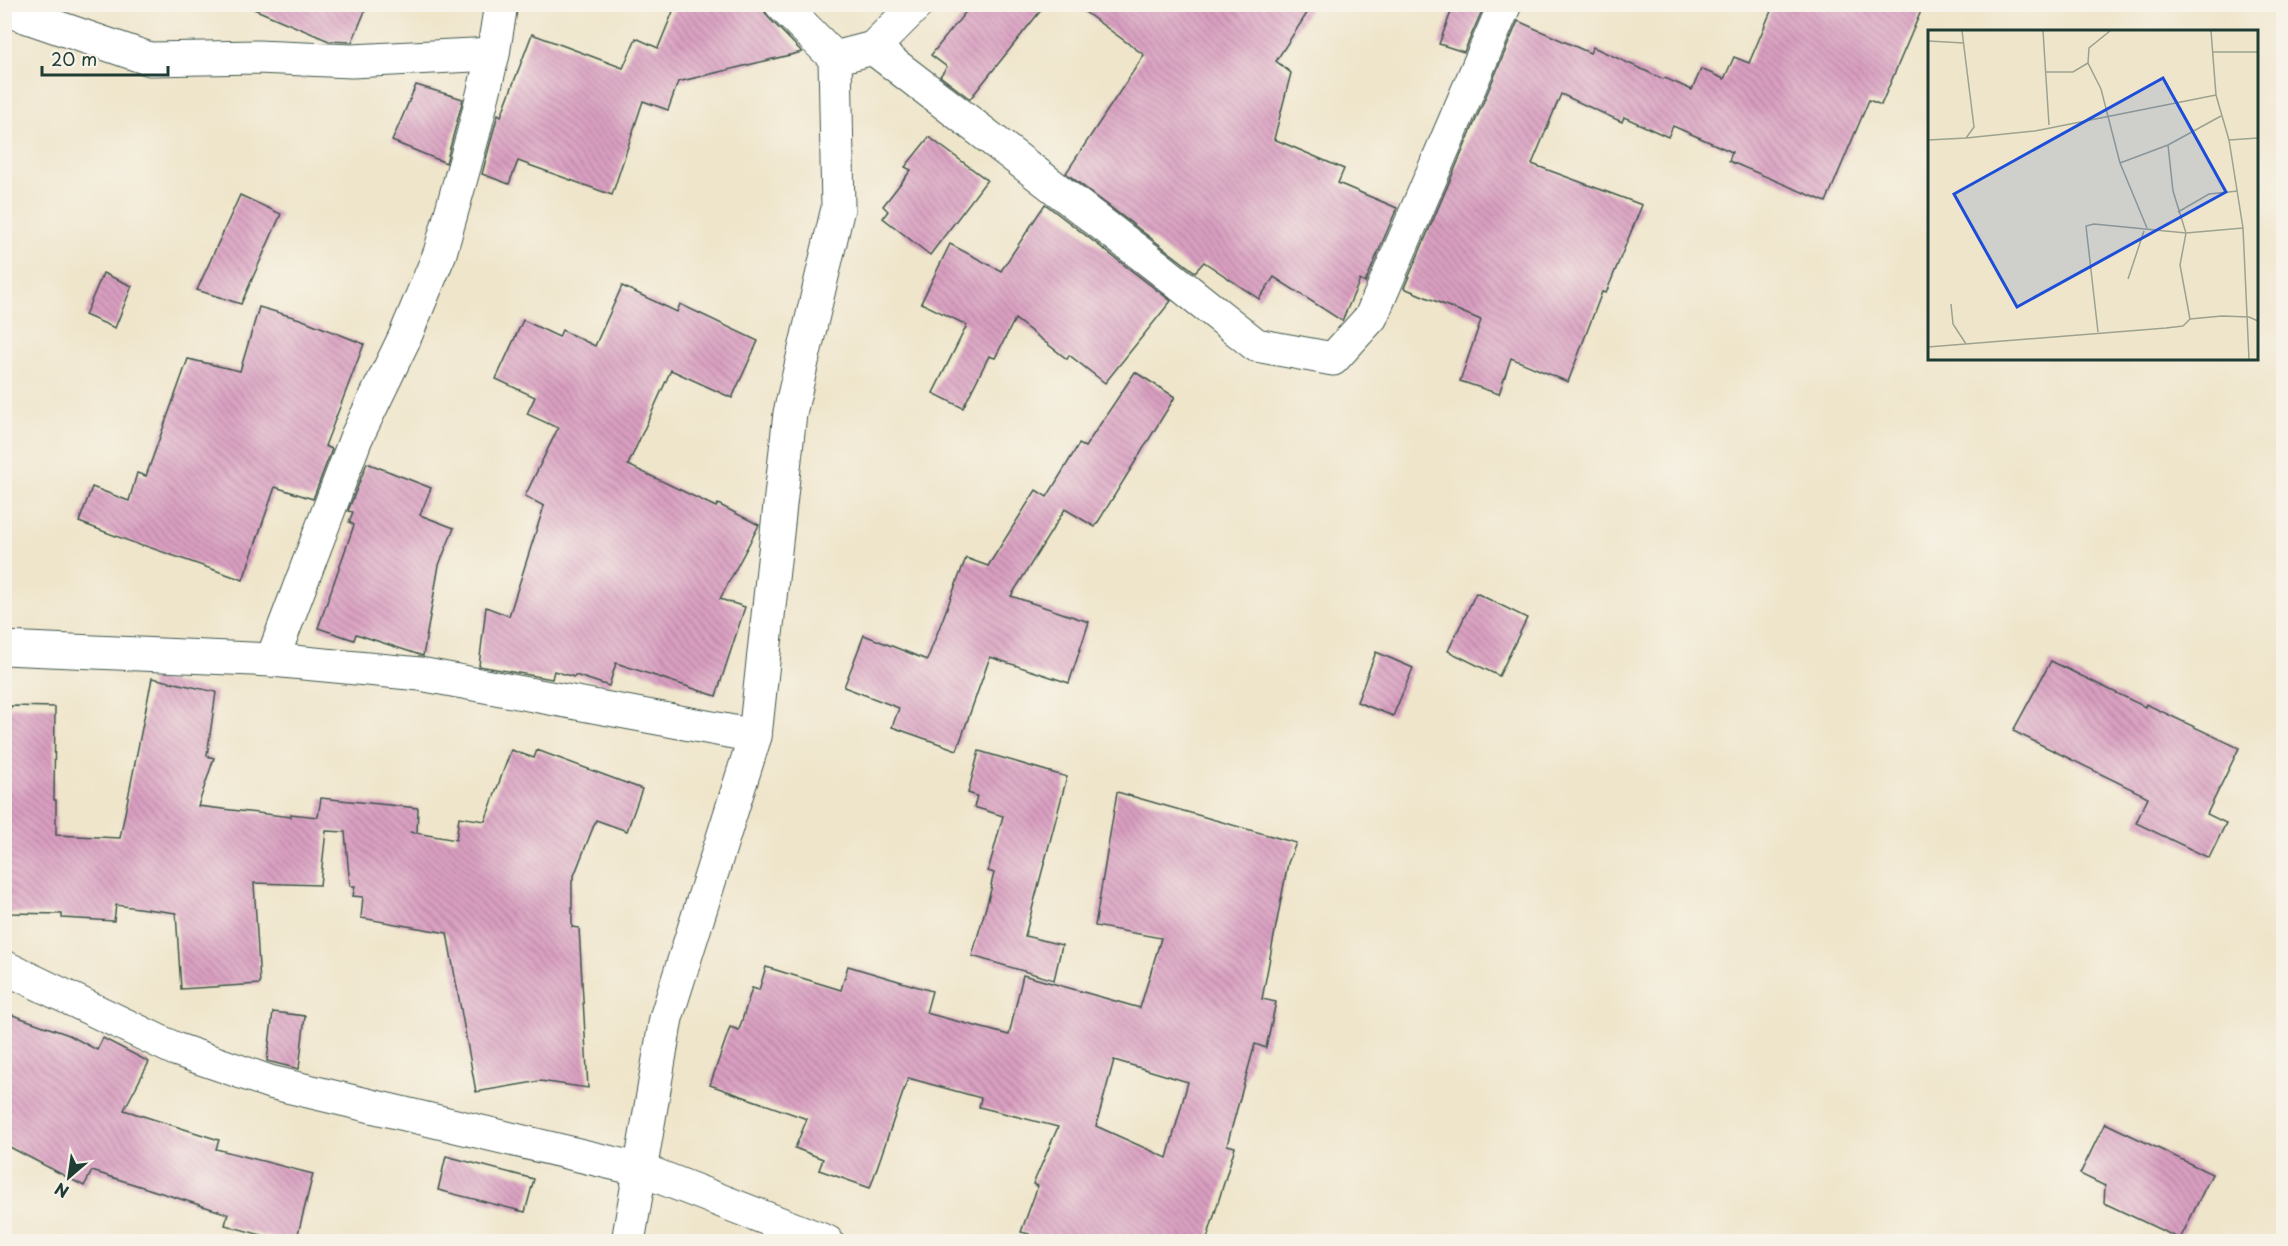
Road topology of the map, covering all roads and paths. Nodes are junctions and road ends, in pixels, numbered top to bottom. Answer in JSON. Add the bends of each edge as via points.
{"nodes":[{"id":1,"x":501,"y":4,"type":"edge"},
{"id":2,"x":781,"y":4,"type":"edge"},
{"id":3,"x":917,"y":4,"type":"edge"},
{"id":4,"x":1505,"y":4,"type":"edge"},
{"id":5,"x":4,"y":9,"type":"edge"},
{"id":6,"x":873,"y":48,"type":"junction"},
{"id":7,"x":493,"y":54,"type":"junction"},
{"id":8,"x":835,"y":58,"type":"junction"},
{"id":9,"x":4,"y":648,"type":"edge"},
{"id":10,"x":272,"y":660,"type":"junction"},
{"id":11,"x":755,"y":736,"type":"junction"},
{"id":12,"x":4,"y":967,"type":"edge"},
{"id":13,"x":642,"y":1170,"type":"junction"},
{"id":14,"x":628,"y":1242,"type":"edge"},
{"id":15,"x":827,"y":1242,"type":"edge"}],
"edges":[{"from":1,"to":7,"type":"street"},
{"from":2,"to":8,"type":"street"},
{"from":3,"to":6,"type":"street"},
{"from":4,"to":6,"type":"street","via":[[1371,317],[1333,359],[1256,345]]},
{"from":5,"to":7,"type":"street","via":[[150,59],[257,57],[352,61]]},
{"from":6,"to":8,"type":"street"},
{"from":7,"to":10,"type":"street","via":[[440,253],[356,438]]},
{"from":8,"to":11,"type":"street","via":[[838,208],[789,414]]},
{"from":9,"to":10,"type":"street"},
{"from":10,"to":11,"type":"street","via":[[420,674]]},
{"from":11,"to":13,"type":"street","via":[[666,1018]]},
{"from":12,"to":13,"type":"street","via":[[175,1049],[270,1082]]},
{"from":13,"to":14,"type":"street"},
{"from":13,"to":15,"type":"street"}]}
